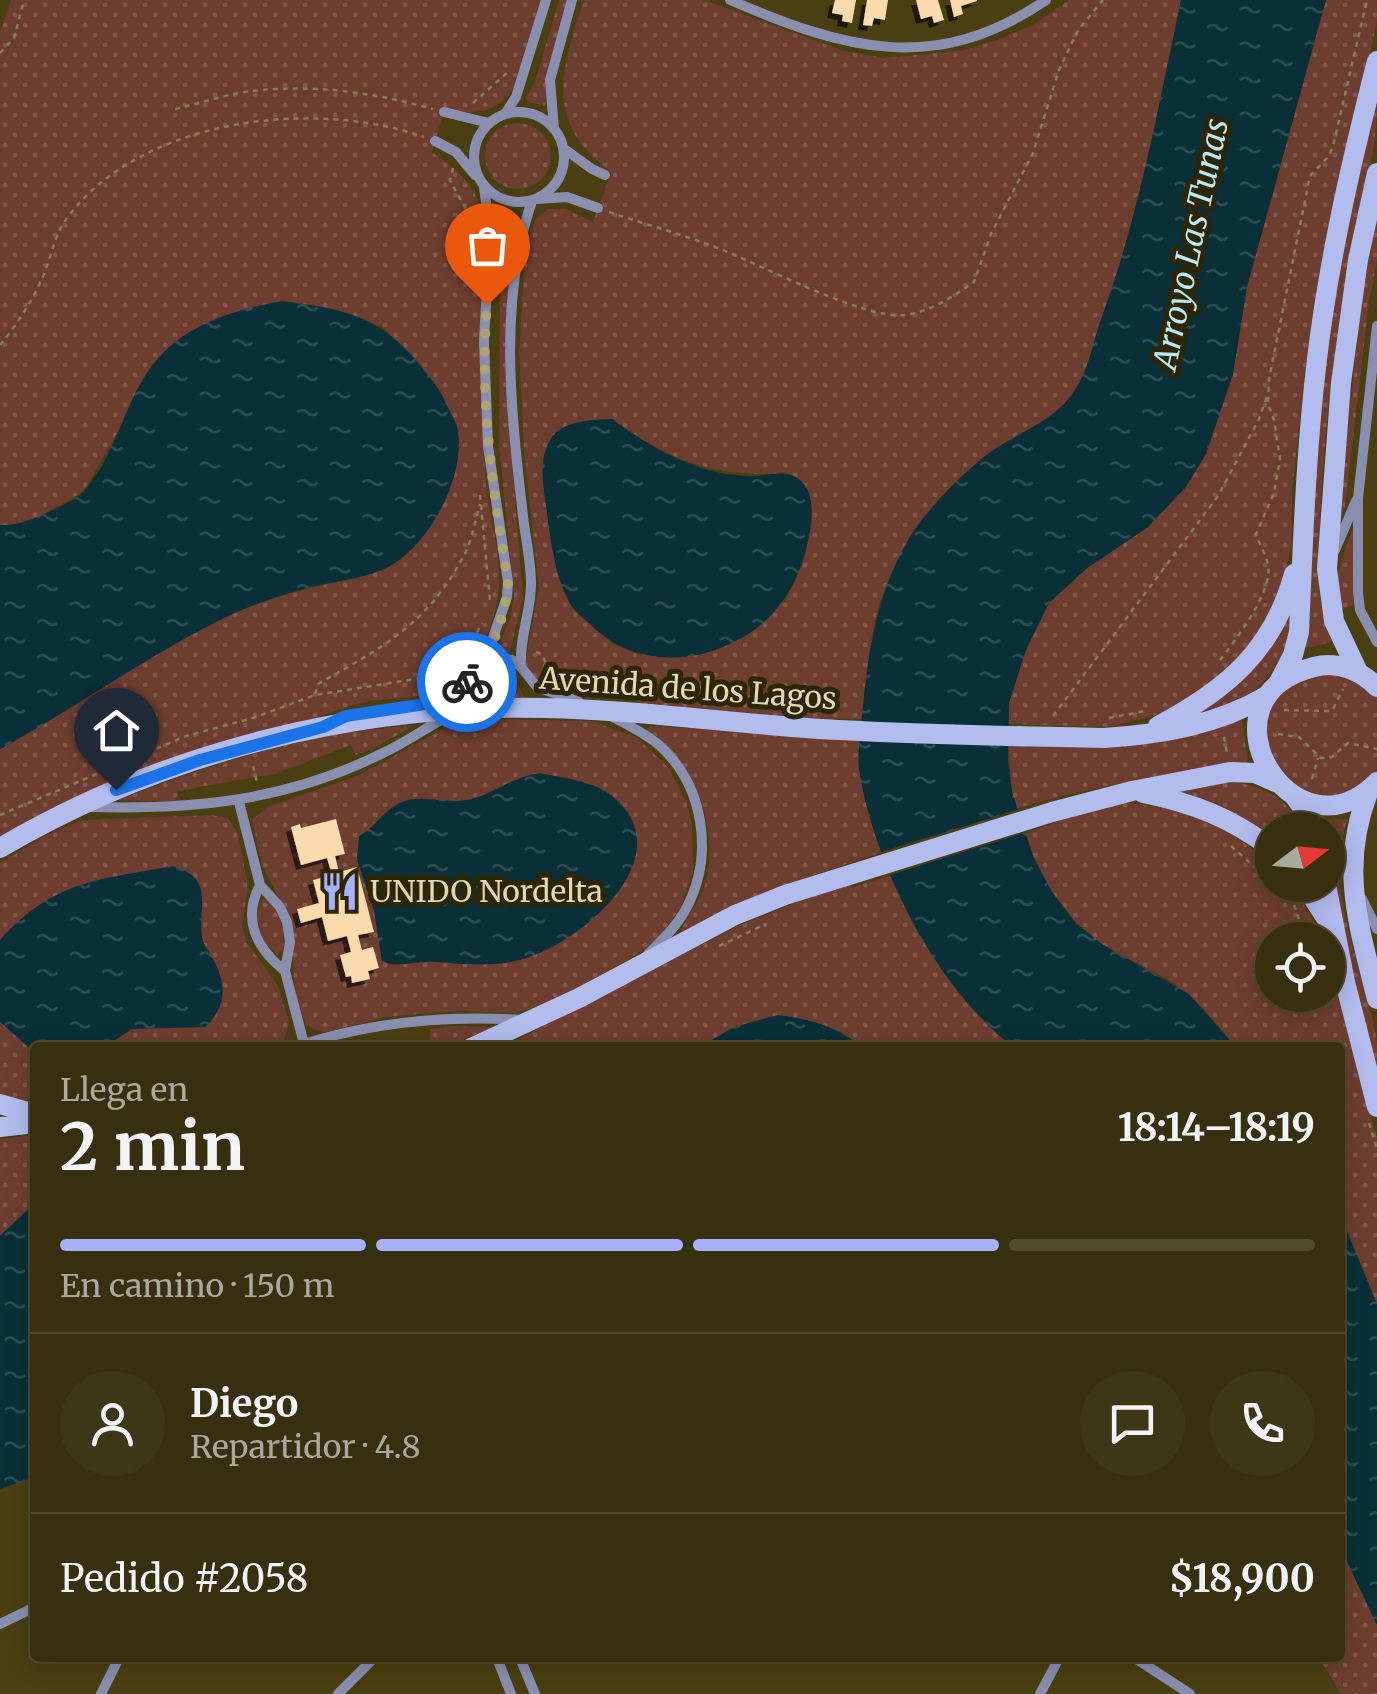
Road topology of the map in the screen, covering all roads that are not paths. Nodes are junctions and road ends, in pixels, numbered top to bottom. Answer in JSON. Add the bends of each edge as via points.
{"nodes":[{"id":1,"x":546,"y":0,"type":"edge"},
{"id":2,"x":572,"y":0,"type":"edge"},
{"id":3,"x":730,"y":0,"type":"edge"},
{"id":4,"x":1046,"y":0,"type":"edge"},
{"id":5,"x":1377,"y":61,"type":"edge"},
{"id":6,"x":444,"y":112,"type":"road end"},
{"id":7,"x":505,"y":114,"type":"junction"},
{"id":8,"x":489,"y":123,"type":"junction"},
{"id":9,"x":554,"y":130,"type":"junction"},
{"id":10,"x":435,"y":141,"type":"road end"},
{"id":11,"x":563,"y":148,"type":"junction"},
{"id":12,"x":1377,"y":173,"type":"edge"},
{"id":13,"x":605,"y":175,"type":"dead end"},
{"id":14,"x":482,"y":183,"type":"junction"},
{"id":15,"x":534,"y":200,"type":"junction"},
{"id":16,"x":598,"y":208,"type":"road end"},
{"id":17,"x":1377,"y":326,"type":"edge"},
{"id":18,"x":1360,"y":454,"type":"junction"},
{"id":19,"x":1377,"y":455,"type":"edge"},
{"id":20,"x":1358,"y":498,"type":"junction"},
{"id":21,"x":1302,"y":543,"type":"junction"},
{"id":22,"x":1327,"y":570,"type":"junction"},
{"id":23,"x":1377,"y":642,"type":"edge"},
{"id":24,"x":486,"y":661,"type":"junction"},
{"id":25,"x":522,"y":667,"type":"junction"},
{"id":26,"x":1356,"y":671,"type":"junction"},
{"id":27,"x":1377,"y":686,"type":"edge"},
{"id":28,"x":1270,"y":695,"type":"junction"},
{"id":29,"x":460,"y":709,"type":"junction"},
{"id":30,"x":603,"y":712,"type":"junction"},
{"id":31,"x":323,"y":727,"type":"junction"},
{"id":32,"x":1140,"y":736,"type":"junction"},
{"id":33,"x":1275,"y":782,"type":"junction"},
{"id":34,"x":1373,"y":786,"type":"edge"},
{"id":35,"x":1132,"y":791,"type":"junction"},
{"id":36,"x":1300,"y":799,"type":"junction"},
{"id":37,"x":239,"y":802,"type":"junction"},
{"id":38,"x":80,"y":807,"type":"junction"},
{"id":39,"x":1308,"y":812,"type":"edge"},
{"id":40,"x":1255,"y":836,"type":"edge"},
{"id":41,"x":0,"y":848,"type":"edge"},
{"id":42,"x":1352,"y":881,"type":"junction"},
{"id":43,"x":260,"y":885,"type":"junction"},
{"id":44,"x":1307,"y":902,"type":"edge"},
{"id":45,"x":1326,"y":922,"type":"edge"},
{"id":46,"x":1377,"y":929,"type":"edge"},
{"id":47,"x":636,"y":966,"type":"junction"},
{"id":48,"x":284,"y":971,"type":"junction"},
{"id":49,"x":1345,"y":982,"type":"edge"},
{"id":50,"x":1377,"y":999,"type":"edge"},
{"id":51,"x":533,"y":1021,"type":"junction"},
{"id":52,"x":303,"y":1042,"type":"edge"},
{"id":53,"x":311,"y":1042,"type":"edge"},
{"id":54,"x":485,"y":1042,"type":"edge"},
{"id":55,"x":0,"y":1104,"type":"edge"},
{"id":56,"x":1377,"y":1107,"type":"edge"},
{"id":57,"x":30,"y":1113,"type":"edge"},
{"id":58,"x":30,"y":1123,"type":"edge"},
{"id":59,"x":0,"y":1126,"type":"edge"},
{"id":60,"x":30,"y":1609,"type":"edge"},
{"id":61,"x":0,"y":1624,"type":"edge"},
{"id":62,"x":118,"y":1662,"type":"edge"},
{"id":63,"x":370,"y":1662,"type":"edge"},
{"id":64,"x":498,"y":1662,"type":"edge"},
{"id":65,"x":522,"y":1662,"type":"edge"},
{"id":66,"x":1057,"y":1662,"type":"edge"},
{"id":67,"x":1141,"y":1662,"type":"edge"},
{"id":68,"x":101,"y":1694,"type":"edge"},
{"id":69,"x":338,"y":1694,"type":"edge"},
{"id":70,"x":511,"y":1694,"type":"edge"},
{"id":71,"x":535,"y":1694,"type":"edge"},
{"id":72,"x":1040,"y":1694,"type":"edge"},
{"id":73,"x":1190,"y":1694,"type":"edge"}],
"edges":[{"from":1,"to":7,"type":"street"},
{"from":2,"to":9,"type":"street","via":[[550,80]]},
{"from":3,"to":4,"type":"street","via":[[834,38],[892,50],[972,38]]},
{"from":5,"to":21,"type":"street","via":[[1332,256]]},
{"from":6,"to":8,"type":"street"},
{"from":7,"to":8,"type":"street"},
{"from":7,"to":9,"type":"street","via":[[532,114]]},
{"from":8,"to":14,"type":"street","via":[[474,149]]},
{"from":9,"to":11,"type":"street"},
{"from":10,"to":14,"type":"street","via":[[456,152]]},
{"from":11,"to":13,"type":"street"},
{"from":11,"to":15,"type":"street","via":[[559,178]]},
{"from":12,"to":22,"type":"street","via":[[1340,383]]},
{"from":14,"to":15,"type":"street","via":[[506,201]]},
{"from":14,"to":24,"type":"street","via":[[490,232],[486,413],[508,582]]},
{"from":15,"to":16,"type":"street","via":[[567,197]]},
{"from":15,"to":25,"type":"street","via":[[518,257],[512,332],[531,581]]},
{"from":17,"to":18,"type":"street"},
{"from":18,"to":19,"type":"street"},
{"from":18,"to":20,"type":"street"},
{"from":20,"to":22,"type":"street"},
{"from":20,"to":23,"type":"street","via":[[1360,610]]},
{"from":21,"to":28,"type":"street","via":[[1299,632]]},
{"from":21,"to":32,"type":"street","via":[[1279,616],[1247,663],[1203,702]]},
{"from":22,"to":26,"type":"street","via":[[1334,620]]},
{"from":24,"to":25,"type":"street","via":[[506,658]]},
{"from":24,"to":31,"type":"street","via":[[446,698],[364,711]]},
{"from":25,"to":30,"type":"street","via":[[537,687]]},
{"from":26,"to":27,"type":"street"},
{"from":26,"to":28,"type":"street","name":"Avenida de los Lagos","via":[[1325,664],[1301,670]]},
{"from":28,"to":32,"type":"street","name":"Avenida de los Lagos","via":[[1221,719]]},
{"from":28,"to":33,"type":"street","via":[[1257,734]]},
{"from":29,"to":30,"type":"street","name":"Avenida de los Lagos"},
{"from":29,"to":31,"type":"street","name":"Avenida de los Lagos"},
{"from":29,"to":37,"type":"street","via":[[331,776]]},
{"from":30,"to":32,"type":"street","name":"Avenida de los Lagos","via":[[838,730]]},
{"from":30,"to":47,"type":"street","via":[[658,745],[680,770],[702,831],[698,880],[686,910]]},
{"from":31,"to":38,"type":"street","name":"Avenida de los Lagos","via":[[150,776]]},
{"from":33,"to":35,"type":"street","via":[[1230,772]]},
{"from":33,"to":36,"type":"street"},
{"from":34,"to":36,"type":"street","via":[[1333,804]]},
{"from":34,"to":42,"type":"street","via":[[1356,823]]},
{"from":35,"to":40,"type":"street","via":[[1228,818]]},
{"from":35,"to":47,"type":"street","via":[[735,915]]},
{"from":36,"to":39,"type":"street"},
{"from":37,"to":38,"type":"street"},
{"from":37,"to":43,"type":"street"},
{"from":38,"to":41,"type":"street","name":"Avenida de los Lagos"},
{"from":42,"to":46,"type":"street"},
{"from":42,"to":50,"type":"street"},
{"from":43,"to":48,"type":"street","via":[[286,922]]},
{"from":43,"to":48,"type":"street","via":[[250,915],[254,931]]},
{"from":44,"to":45,"type":"street"},
{"from":47,"to":51,"type":"street"},
{"from":48,"to":52,"type":"street"},
{"from":49,"to":56,"type":"street"},
{"from":51,"to":53,"type":"street","via":[[422,1019]]},
{"from":51,"to":54,"type":"street"},
{"from":55,"to":57,"type":"street"},
{"from":58,"to":59,"type":"street"},
{"from":60,"to":61,"type":"street"},
{"from":62,"to":68,"type":"street"},
{"from":63,"to":69,"type":"street"},
{"from":64,"to":70,"type":"street"},
{"from":65,"to":71,"type":"street"},
{"from":66,"to":72,"type":"street"},
{"from":67,"to":73,"type":"street"}]}
